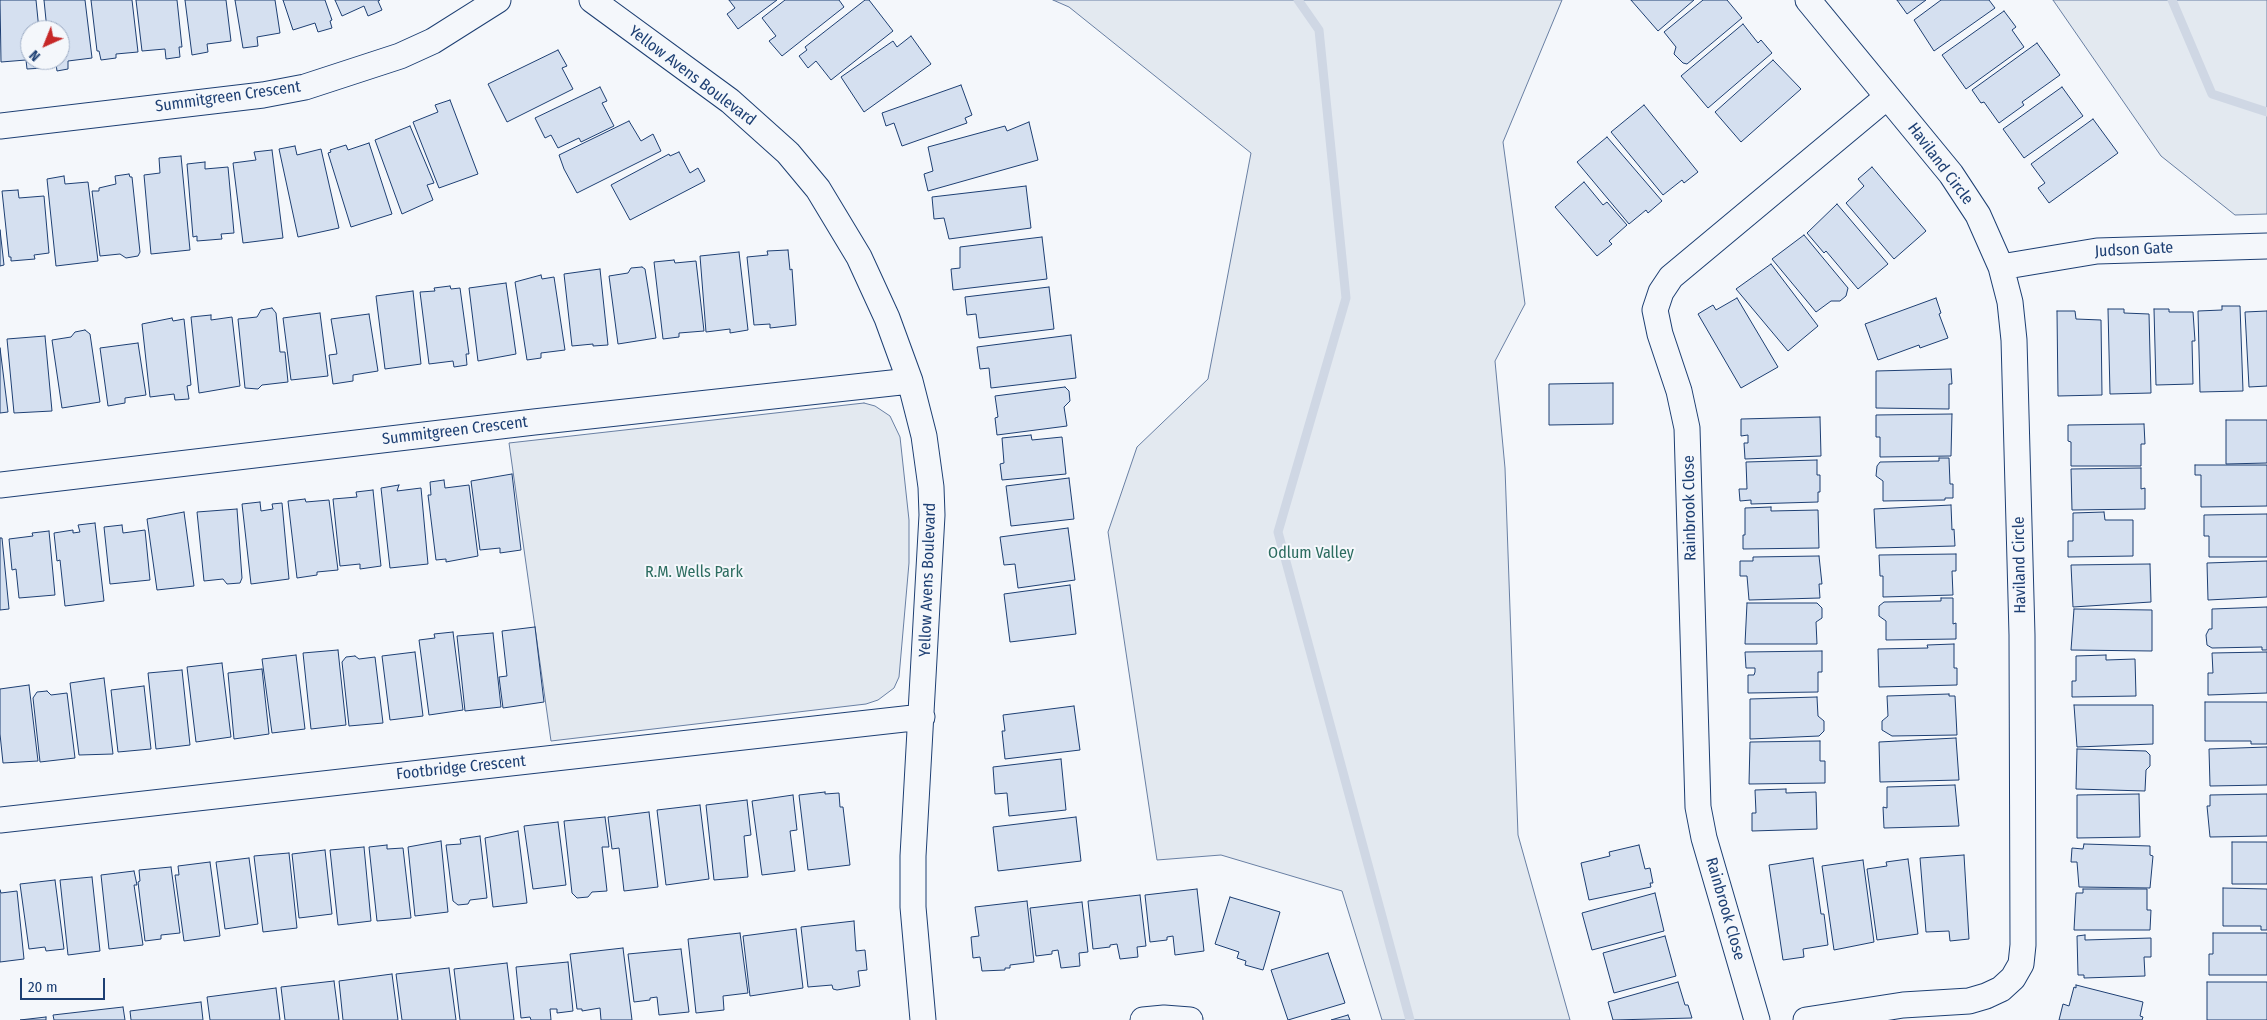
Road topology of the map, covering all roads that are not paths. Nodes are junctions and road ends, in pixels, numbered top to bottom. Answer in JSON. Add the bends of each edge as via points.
{"nodes":[{"id":1,"x":498,"y":0,"type":"edge"},
{"id":2,"x":592,"y":0,"type":"edge"},
{"id":3,"x":1808,"y":0,"type":"edge"},
{"id":4,"x":1887,"y":98,"type":"junction"},
{"id":5,"x":0,"y":126,"type":"edge"},
{"id":6,"x":2267,"y":246,"type":"edge"},
{"id":7,"x":2002,"y":267,"type":"junction"},
{"id":8,"x":910,"y":381,"type":"junction"},
{"id":9,"x":0,"y":485,"type":"edge"},
{"id":10,"x":922,"y":717,"type":"junction"},
{"id":11,"x":0,"y":820,"type":"edge"},
{"id":12,"x":923,"y":1020,"type":"edge"},
{"id":13,"x":1143,"y":1020,"type":"edge"},
{"id":14,"x":1190,"y":1020,"type":"edge"},
{"id":15,"x":1756,"y":1020,"type":"edge"},
{"id":16,"x":1806,"y":1020,"type":"edge"}],
"edges":[{"from":1,"to":5,"type":"street","name":"Summitgreen Crescent","via":[[433,41],[400,56],[305,87],[263,95]]},
{"from":2,"to":8,"type":"street","name":"Yellow Avens Boulevard","via":[[730,101],[788,153],[818,189],[859,257],[888,318]]},
{"from":3,"to":4,"type":"street","name":"Haviland Circle"},
{"from":4,"to":7,"type":"street","name":"Haviland Circle","via":[[1951,174],[1978,215]]},
{"from":4,"to":15,"type":"street","name":"Rainbrook Close","via":[[1671,277],[1655,310],[1687,428],[1698,807]]},
{"from":6,"to":7,"type":"street","name":"Judson Gate","via":[[2097,251]]},
{"from":7,"to":16,"type":"street","name":"Haviland Circle","via":[[2010,302],[2016,379],[2022,644],[2021,964],[2013,978],[2001,988],[1969,1001],[1903,1004]]},
{"from":8,"to":9,"type":"street","name":"Summitgreen Crescent"},
{"from":8,"to":10,"type":"street","name":"Yellow Avens Boulevard","via":[[924,436],[932,515]]},
{"from":10,"to":11,"type":"street","name":"Footbridge Crescent"},
{"from":10,"to":12,"type":"street","name":"Yellow Avens Boulevard","via":[[913,907]]},
{"from":13,"to":14,"type":"street"}]}
